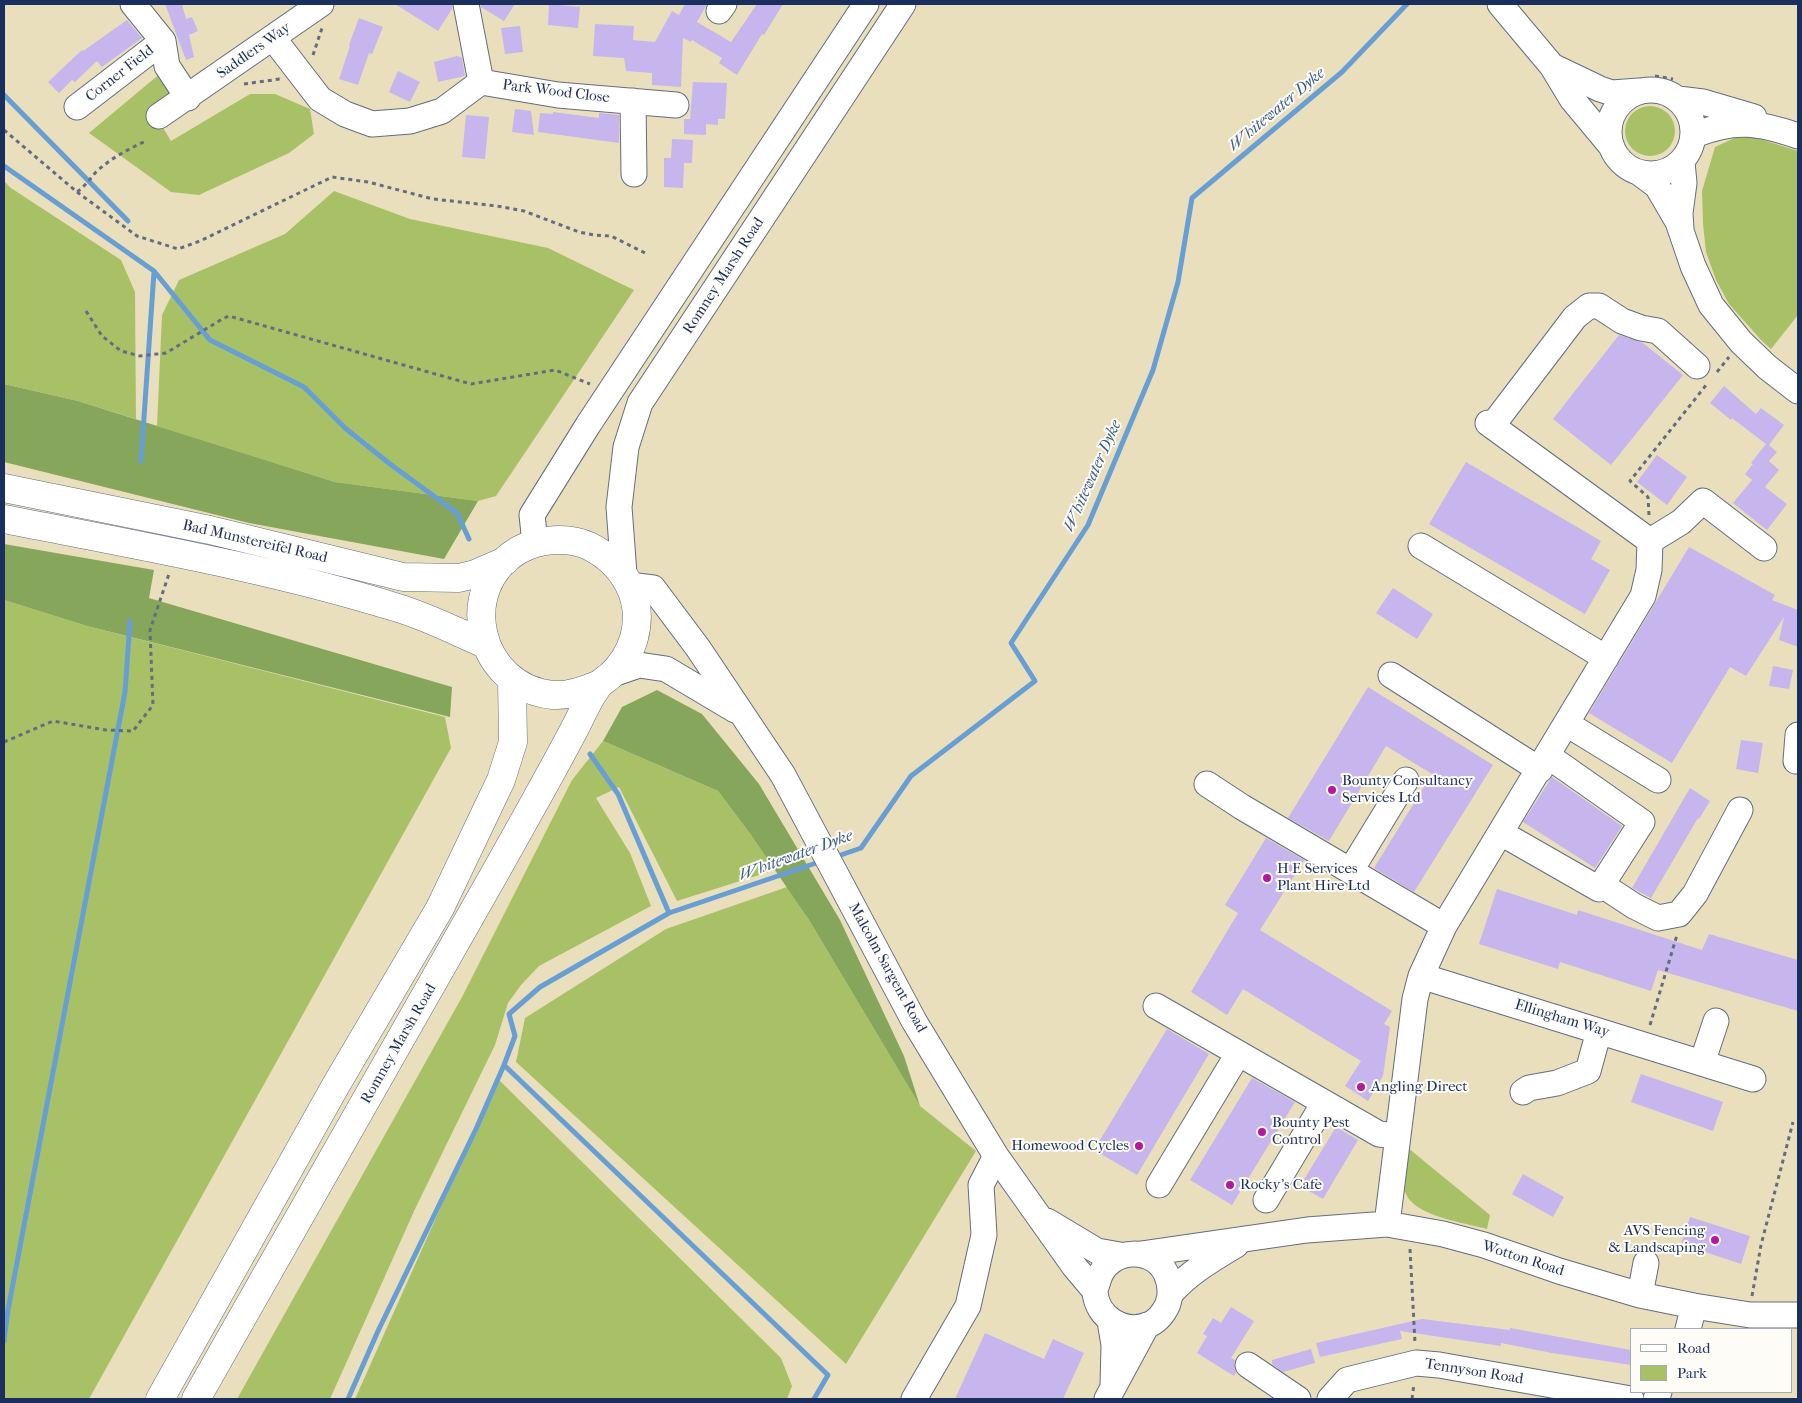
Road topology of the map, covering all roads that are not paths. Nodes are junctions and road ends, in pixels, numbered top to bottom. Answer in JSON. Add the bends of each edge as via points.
{"nodes":[{"id":1,"x":133,"y":4,"type":"edge"},
{"id":2,"x":466,"y":4,"type":"edge"},
{"id":3,"x":866,"y":4,"type":"edge"},
{"id":4,"x":903,"y":4,"type":"edge"},
{"id":5,"x":1500,"y":4,"type":"edge"},
{"id":6,"x":322,"y":14,"type":"edge"},
{"id":7,"x":273,"y":38,"type":"junction"},
{"id":8,"x":163,"y":41,"type":"junction"},
{"id":9,"x":1552,"y":66,"type":"junction"},
{"id":10,"x":481,"y":82,"type":"junction"},
{"id":11,"x":1645,"y":83,"type":"junction"},
{"id":12,"x":1680,"y":90,"type":"junction"},
{"id":13,"x":188,"y":98,"type":"junction"},
{"id":14,"x":633,"y":102,"type":"junction"},
{"id":15,"x":676,"y":105,"type":"dead end"},
{"id":16,"x":77,"y":107,"type":"dead end"},
{"id":17,"x":159,"y":116,"type":"dead end"},
{"id":18,"x":1769,"y":126,"type":"junction"},
{"id":19,"x":1694,"y":135,"type":"junction"},
{"id":20,"x":1798,"y":136,"type":"edge"},
{"id":21,"x":1612,"y":148,"type":"junction"},
{"id":22,"x":1682,"y":162,"type":"junction"},
{"id":23,"x":1638,"y":172,"type":"junction"},
{"id":24,"x":634,"y":174,"type":"dead end"},
{"id":25,"x":1681,"y":231,"type":"junction"},
{"id":26,"x":1697,"y":366,"type":"dead end"},
{"id":27,"x":1798,"y":390,"type":"edge"},
{"id":28,"x":4,"y":488,"type":"edge"},
{"id":29,"x":4,"y":519,"type":"edge"},
{"id":30,"x":1650,"y":541,"type":"junction"},
{"id":31,"x":534,"y":543,"type":"junction"},
{"id":32,"x":1421,"y":546,"type":"dead end"},
{"id":33,"x":1764,"y":548,"type":"dead end"},
{"id":34,"x":505,"y":561,"type":"junction"},
{"id":35,"x":627,"y":580,"type":"junction"},
{"id":36,"x":486,"y":644,"type":"junction"},
{"id":37,"x":1606,"y":658,"type":"junction"},
{"id":38,"x":1391,"y":676,"type":"dead end"},
{"id":39,"x":605,"y":679,"type":"junction"},
{"id":40,"x":512,"y":680,"type":"junction"},
{"id":41,"x":742,"y":714,"type":"junction"},
{"id":42,"x":1567,"y":724,"type":"junction"},
{"id":43,"x":1798,"y":735,"type":"edge"},
{"id":44,"x":1796,"y":761,"type":"dead end"},
{"id":45,"x":1544,"y":763,"type":"junction"},
{"id":46,"x":1406,"y":780,"type":"dead end"},
{"id":47,"x":1658,"y":780,"type":"dead end"},
{"id":48,"x":1207,"y":784,"type":"dead end"},
{"id":49,"x":1740,"y":810,"type":"dead end"},
{"id":50,"x":1501,"y":833,"type":"junction"},
{"id":51,"x":1351,"y":870,"type":"junction"},
{"id":52,"x":1602,"y":885,"type":"junction"},
{"id":53,"x":1444,"y":926,"type":"junction"},
{"id":54,"x":1421,"y":976,"type":"junction"},
{"id":55,"x":1156,"y":1006,"type":"dead end"},
{"id":56,"x":1716,"y":1020,"type":"dead end"},
{"id":57,"x":1599,"y":1031,"type":"junction"},
{"id":58,"x":1238,"y":1054,"type":"junction"},
{"id":59,"x":1702,"y":1063,"type":"junction"},
{"id":60,"x":1753,"y":1079,"type":"dead end"},
{"id":61,"x":1523,"y":1092,"type":"dead end"},
{"id":62,"x":1324,"y":1104,"type":"junction"},
{"id":63,"x":1397,"y":1136,"type":"junction"},
{"id":64,"x":996,"y":1156,"type":"junction"},
{"id":65,"x":1159,"y":1185,"type":"dead end"},
{"id":66,"x":1266,"y":1200,"type":"dead end"},
{"id":67,"x":1041,"y":1217,"type":"junction"},
{"id":68,"x":1398,"y":1226,"type":"junction"},
{"id":69,"x":1245,"y":1240,"type":"junction"},
{"id":70,"x":1131,"y":1254,"type":"junction"},
{"id":71,"x":1646,"y":1263,"type":"dead end"},
{"id":72,"x":1095,"y":1291,"type":"junction"},
{"id":73,"x":1170,"y":1294,"type":"junction"},
{"id":74,"x":1640,"y":1295,"type":"junction"},
{"id":75,"x":1798,"y":1315,"type":"edge"},
{"id":76,"x":1691,"y":1318,"type":"edge"},
{"id":77,"x":1110,"y":1321,"type":"junction"},
{"id":78,"x":1147,"y":1325,"type":"junction"},
{"id":79,"x":1248,"y":1365,"type":"dead end"},
{"id":80,"x":1542,"y":1391,"type":"edge"},
{"id":81,"x":1110,"y":1393,"type":"edge"},
{"id":82,"x":160,"y":1399,"type":"edge"},
{"id":83,"x":196,"y":1399,"type":"edge"},
{"id":84,"x":914,"y":1399,"type":"edge"},
{"id":85,"x":1298,"y":1399,"type":"edge"},
{"id":86,"x":1330,"y":1399,"type":"edge"},
{"id":87,"x":1631,"y":1399,"type":"edge"}],
"edges":[{"from":1,"to":8,"type":"street","name":"Corner Field"},
{"from":2,"to":10,"type":"street","name":"Park Wood Close"},
{"from":3,"to":31,"type":"street","name":"Romney Marsh Road","via":[[532,515]]},
{"from":4,"to":35,"type":"street","name":"Romney Marsh Road","via":[[640,403],[626,447],[619,507]]},
{"from":5,"to":9,"type":"street"},
{"from":6,"to":7,"type":"street","name":"Saddlers Way"},
{"from":7,"to":10,"type":"street","name":"Park Wood Close","via":[[320,99],[345,114],[372,124],[410,121],[442,111]]},
{"from":7,"to":13,"type":"street","name":"Saddlers Way"},
{"from":8,"to":13,"type":"street","name":"Corner Field","via":[[167,66]]},
{"from":8,"to":16,"type":"street","name":"Corner Field"},
{"from":9,"to":11,"type":"street","via":[[1612,93]]},
{"from":9,"to":21,"type":"street","via":[[1572,99]]},
{"from":10,"to":14,"type":"street","name":"Park Wood Close","via":[[558,95]]},
{"from":11,"to":12,"type":"street","via":[[1653,90]]},
{"from":11,"to":21,"type":"street","via":[[1616,109],[1609,128]]},
{"from":12,"to":18,"type":"street","via":[[1703,102],[1748,114]]},
{"from":12,"to":19,"type":"street","via":[[1693,122]]},
{"from":13,"to":17,"type":"street","name":"Saddlers Way"},
{"from":14,"to":15,"type":"street","name":"Park Wood Close"},
{"from":14,"to":24,"type":"street"},
{"from":18,"to":19,"type":"street","via":[[1728,124]]},
{"from":18,"to":20,"type":"street"},
{"from":19,"to":22,"type":"street"},
{"from":21,"to":23,"type":"street","via":[[1622,163]]},
{"from":22,"to":23,"type":"street","via":[[1661,173]]},
{"from":22,"to":25,"type":"street"},
{"from":23,"to":25,"type":"street","via":[[1657,186]]},
{"from":25,"to":27,"type":"street","via":[[1692,266],[1711,305],[1741,342]]},
{"from":26,"to":30,"type":"street","via":[[1658,331],[1622,321],[1600,306],[1589,306],[1575,317],[1490,425]]},
{"from":28,"to":34,"type":"main road","name":"Bad Munstereifel Road","via":[[210,530],[403,577],[459,578]]},
{"from":29,"to":36,"type":"main road","name":"Bad Munstereifel Road","via":[[176,552],[309,583],[400,608]]},
{"from":30,"to":33,"type":"street","via":[[1681,522],[1703,501]]},
{"from":30,"to":37,"type":"street","via":[[1649,570],[1643,596]]},
{"from":31,"to":34,"type":"main road"},
{"from":31,"to":35,"type":"main road","via":[[560,539],[584,544],[607,556]]},
{"from":32,"to":37,"type":"street"},
{"from":34,"to":36,"type":"main road","via":[[491,579],[483,600],[481,622]]},
{"from":35,"to":39,"type":"main road","via":[[634,594],[637,615],[635,637],[626,657]]},
{"from":35,"to":41,"type":"street","name":"Malcolm Sargent Road","via":[[652,588],[698,648]]},
{"from":36,"to":40,"type":"main road","via":[[496,664]]},
{"from":37,"to":42,"type":"street"},
{"from":38,"to":45,"type":"street"},
{"from":39,"to":40,"type":"main road","via":[[577,693],[554,695],[532,691]]},
{"from":39,"to":41,"type":"street","name":"Malcolm Sargent Road","via":[[639,665],[666,669]]},
{"from":39,"to":83,"type":"main road","name":"Romney Marsh Road"},
{"from":40,"to":82,"type":"main road","via":[[513,742],[501,780],[440,908],[336,1085]]},
{"from":41,"to":64,"type":"street","name":"Malcolm Sargent Road","via":[[783,775],[914,1021]]},
{"from":42,"to":45,"type":"street"},
{"from":42,"to":47,"type":"street"},
{"from":43,"to":44,"type":"street"},
{"from":45,"to":50,"type":"street"},
{"from":45,"to":52,"type":"street","via":[[1642,822]]},
{"from":46,"to":51,"type":"street"},
{"from":48,"to":51,"type":"street"},
{"from":49,"to":52,"type":"street","via":[[1695,894],[1679,914],[1658,918]]},
{"from":50,"to":52,"type":"street","via":[[1599,889]]},
{"from":50,"to":53,"type":"street"},
{"from":51,"to":53,"type":"street"},
{"from":53,"to":54,"type":"street"},
{"from":54,"to":57,"type":"street","name":"Ellingham Way"},
{"from":54,"to":63,"type":"street","via":[[1415,999]]},
{"from":55,"to":58,"type":"street"},
{"from":56,"to":59,"type":"street"},
{"from":57,"to":59,"type":"street","name":"Ellingham Way"},
{"from":57,"to":61,"type":"street","via":[[1588,1071]]},
{"from":58,"to":62,"type":"street"},
{"from":58,"to":65,"type":"street"},
{"from":59,"to":60,"type":"street","name":"Ellingham Way"},
{"from":62,"to":63,"type":"street","via":[[1378,1134]]},
{"from":62,"to":66,"type":"street"},
{"from":63,"to":68,"type":"street"},
{"from":64,"to":67,"type":"street","name":"Malcolm Sargent Road"},
{"from":64,"to":84,"type":"street","via":[[981,1185],[984,1235],[968,1306]]},
{"from":67,"to":70,"type":"street","name":"Malcolm Sargent Road","via":[[1097,1251]]},
{"from":67,"to":72,"type":"street","name":"Malcolm Sargent Road"},
{"from":68,"to":69,"type":"street","name":"Wotton Road","via":[[1307,1230]]},
{"from":68,"to":74,"type":"street","name":"Wotton Road","via":[[1484,1245]]},
{"from":69,"to":70,"type":"street","name":"Wotton Road"},
{"from":69,"to":73,"type":"street","name":"Wotton Road","via":[[1197,1268]]},
{"from":70,"to":72,"type":"street","via":[[1109,1261],[1100,1271]]},
{"from":70,"to":73,"type":"street","via":[[1158,1263],[1168,1277]]},
{"from":71,"to":74,"type":"street"},
{"from":72,"to":77,"type":"street","name":"Wotton Road","via":[[1098,1305]]},
{"from":73,"to":78,"type":"street","name":"Wotton Road","via":[[1158,1318]]},
{"from":74,"to":76,"type":"street","name":"Wotton Road"},
{"from":75,"to":76,"type":"street","name":"Wotton Road"},
{"from":77,"to":78,"type":"street","via":[[1127,1328]]},
{"from":77,"to":81,"type":"street","name":"Wotton Road","via":[[1114,1345]]},
{"from":78,"to":81,"type":"street","name":"Wotton Road"},
{"from":79,"to":85,"type":"street"},
{"from":80,"to":86,"type":"street","name":"Tennyson Road","via":[[1439,1365],[1416,1363],[1347,1380]]},
{"from":80,"to":87,"type":"street","name":"Tennyson Road"}]}
